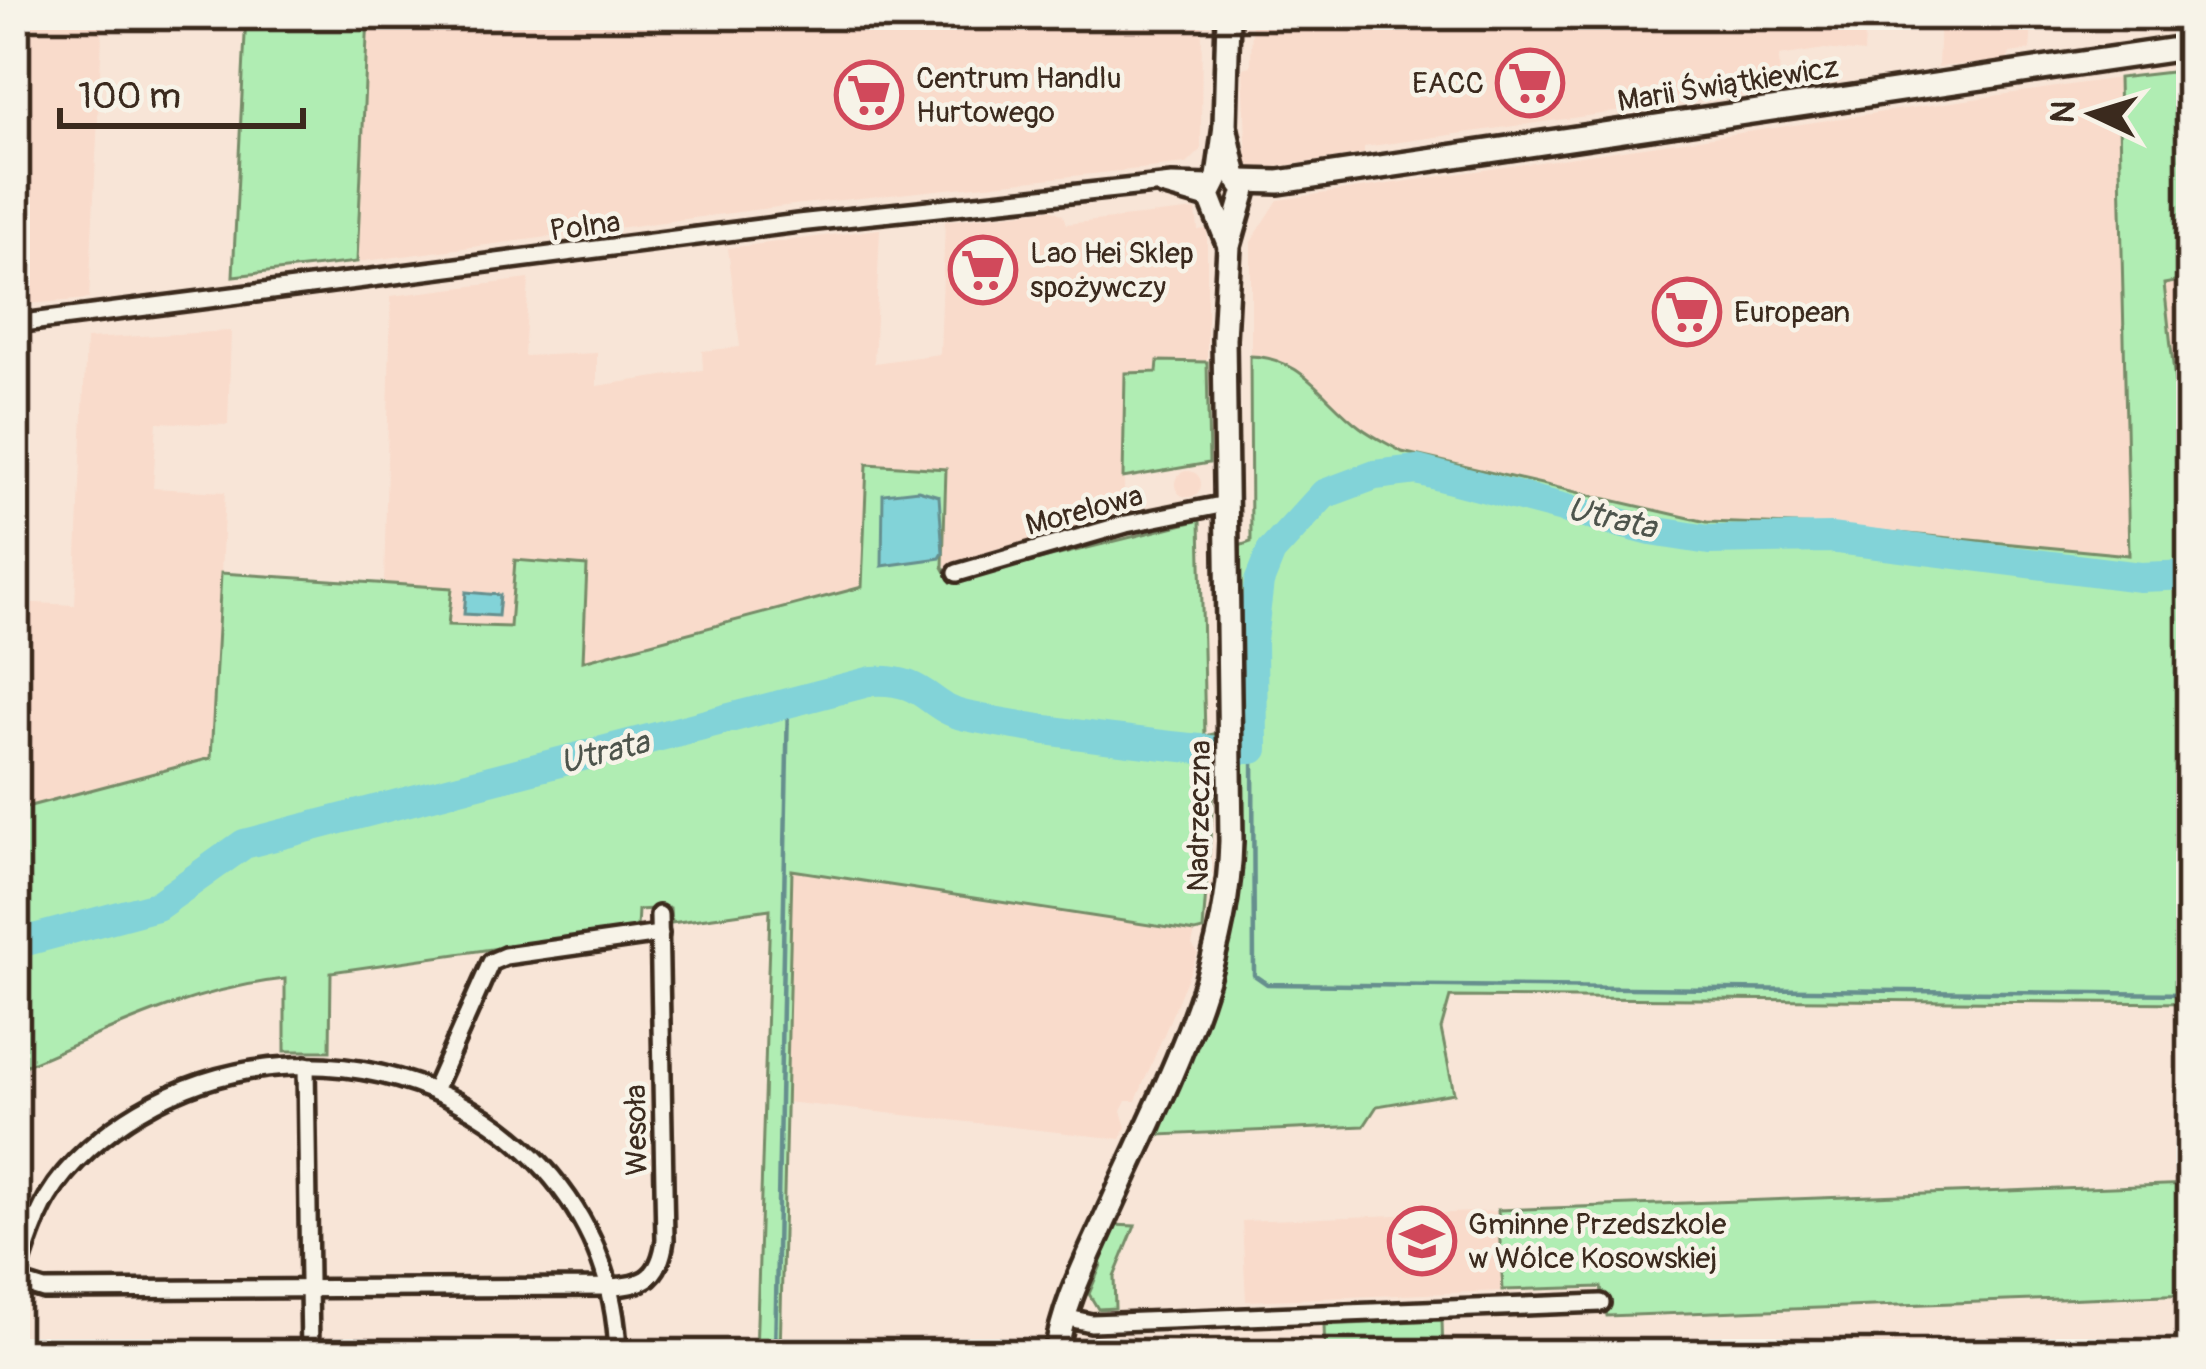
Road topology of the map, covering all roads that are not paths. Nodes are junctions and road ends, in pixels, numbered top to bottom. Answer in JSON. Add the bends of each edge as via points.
{"nodes":[{"id":1,"x":1228,"y":15,"type":"edge"},
{"id":2,"x":2191,"y":47,"type":"edge"},
{"id":3,"x":1227,"y":191,"type":"junction"},
{"id":4,"x":15,"y":324,"type":"edge"},
{"id":5,"x":1226,"y":504,"type":"junction"},
{"id":6,"x":957,"y":573,"type":"dead end"},
{"id":7,"x":659,"y":915,"type":"dead end"},
{"id":8,"x":660,"y":934,"type":"junction"},
{"id":9,"x":307,"y":1065,"type":"junction"},
{"id":10,"x":435,"y":1088,"type":"junction"},
{"id":11,"x":15,"y":1210,"type":"edge"},
{"id":12,"x":37,"y":1222,"type":"junction"},
{"id":13,"x":15,"y":1281,"type":"edge"},
{"id":14,"x":310,"y":1286,"type":"junction"},
{"id":15,"x":610,"y":1287,"type":"junction"},
{"id":16,"x":1601,"y":1303,"type":"dead end"},
{"id":17,"x":1064,"y":1317,"type":"junction"},
{"id":18,"x":310,"y":1354,"type":"edge"},
{"id":19,"x":618,"y":1354,"type":"edge"},
{"id":20,"x":1056,"y":1354,"type":"edge"}],
"edges":[{"from":1,"to":3,"type":"street","name":"Nadrzeczna"},
{"from":2,"to":3,"type":"street","name":"Marii Świątkiewicz"},
{"from":3,"to":4,"type":"street","name":"Polna","via":[[1162,187],[798,223]]},
{"from":3,"to":5,"type":"street","name":"Nadrzeczna"},
{"from":5,"to":6,"type":"street","name":"Morelowa"},
{"from":5,"to":17,"type":"street","name":"Nadrzeczna","via":[[1232,841],[1223,930],[1206,990]]},
{"from":7,"to":8,"type":"street","name":"Wesoła"},
{"from":8,"to":10,"type":"street","via":[[491,962]]},
{"from":8,"to":15,"type":"street","name":"Wesoła","via":[[663,1257],[646,1282]]},
{"from":9,"to":10,"type":"street","name":"Wesoła","via":[[365,1069]]},
{"from":9,"to":12,"type":"street","name":"Wesoła","via":[[253,1069],[156,1102],[80,1159]]},
{"from":9,"to":14,"type":"street"},
{"from":10,"to":15,"type":"street","name":"Wesoła","via":[[509,1135],[548,1174]]},
{"from":11,"to":12,"type":"street"},
{"from":12,"to":13,"type":"street","name":"Wesoła"},
{"from":13,"to":14,"type":"street","name":"Wesoła","via":[[44,1290]]},
{"from":14,"to":15,"type":"street","name":"Wesoła"},
{"from":14,"to":18,"type":"street"},
{"from":15,"to":19,"type":"street","name":"Wesoła"},
{"from":16,"to":17,"type":"street","via":[[1091,1323]]},
{"from":17,"to":20,"type":"street","name":"Nadrzeczna"}]}
